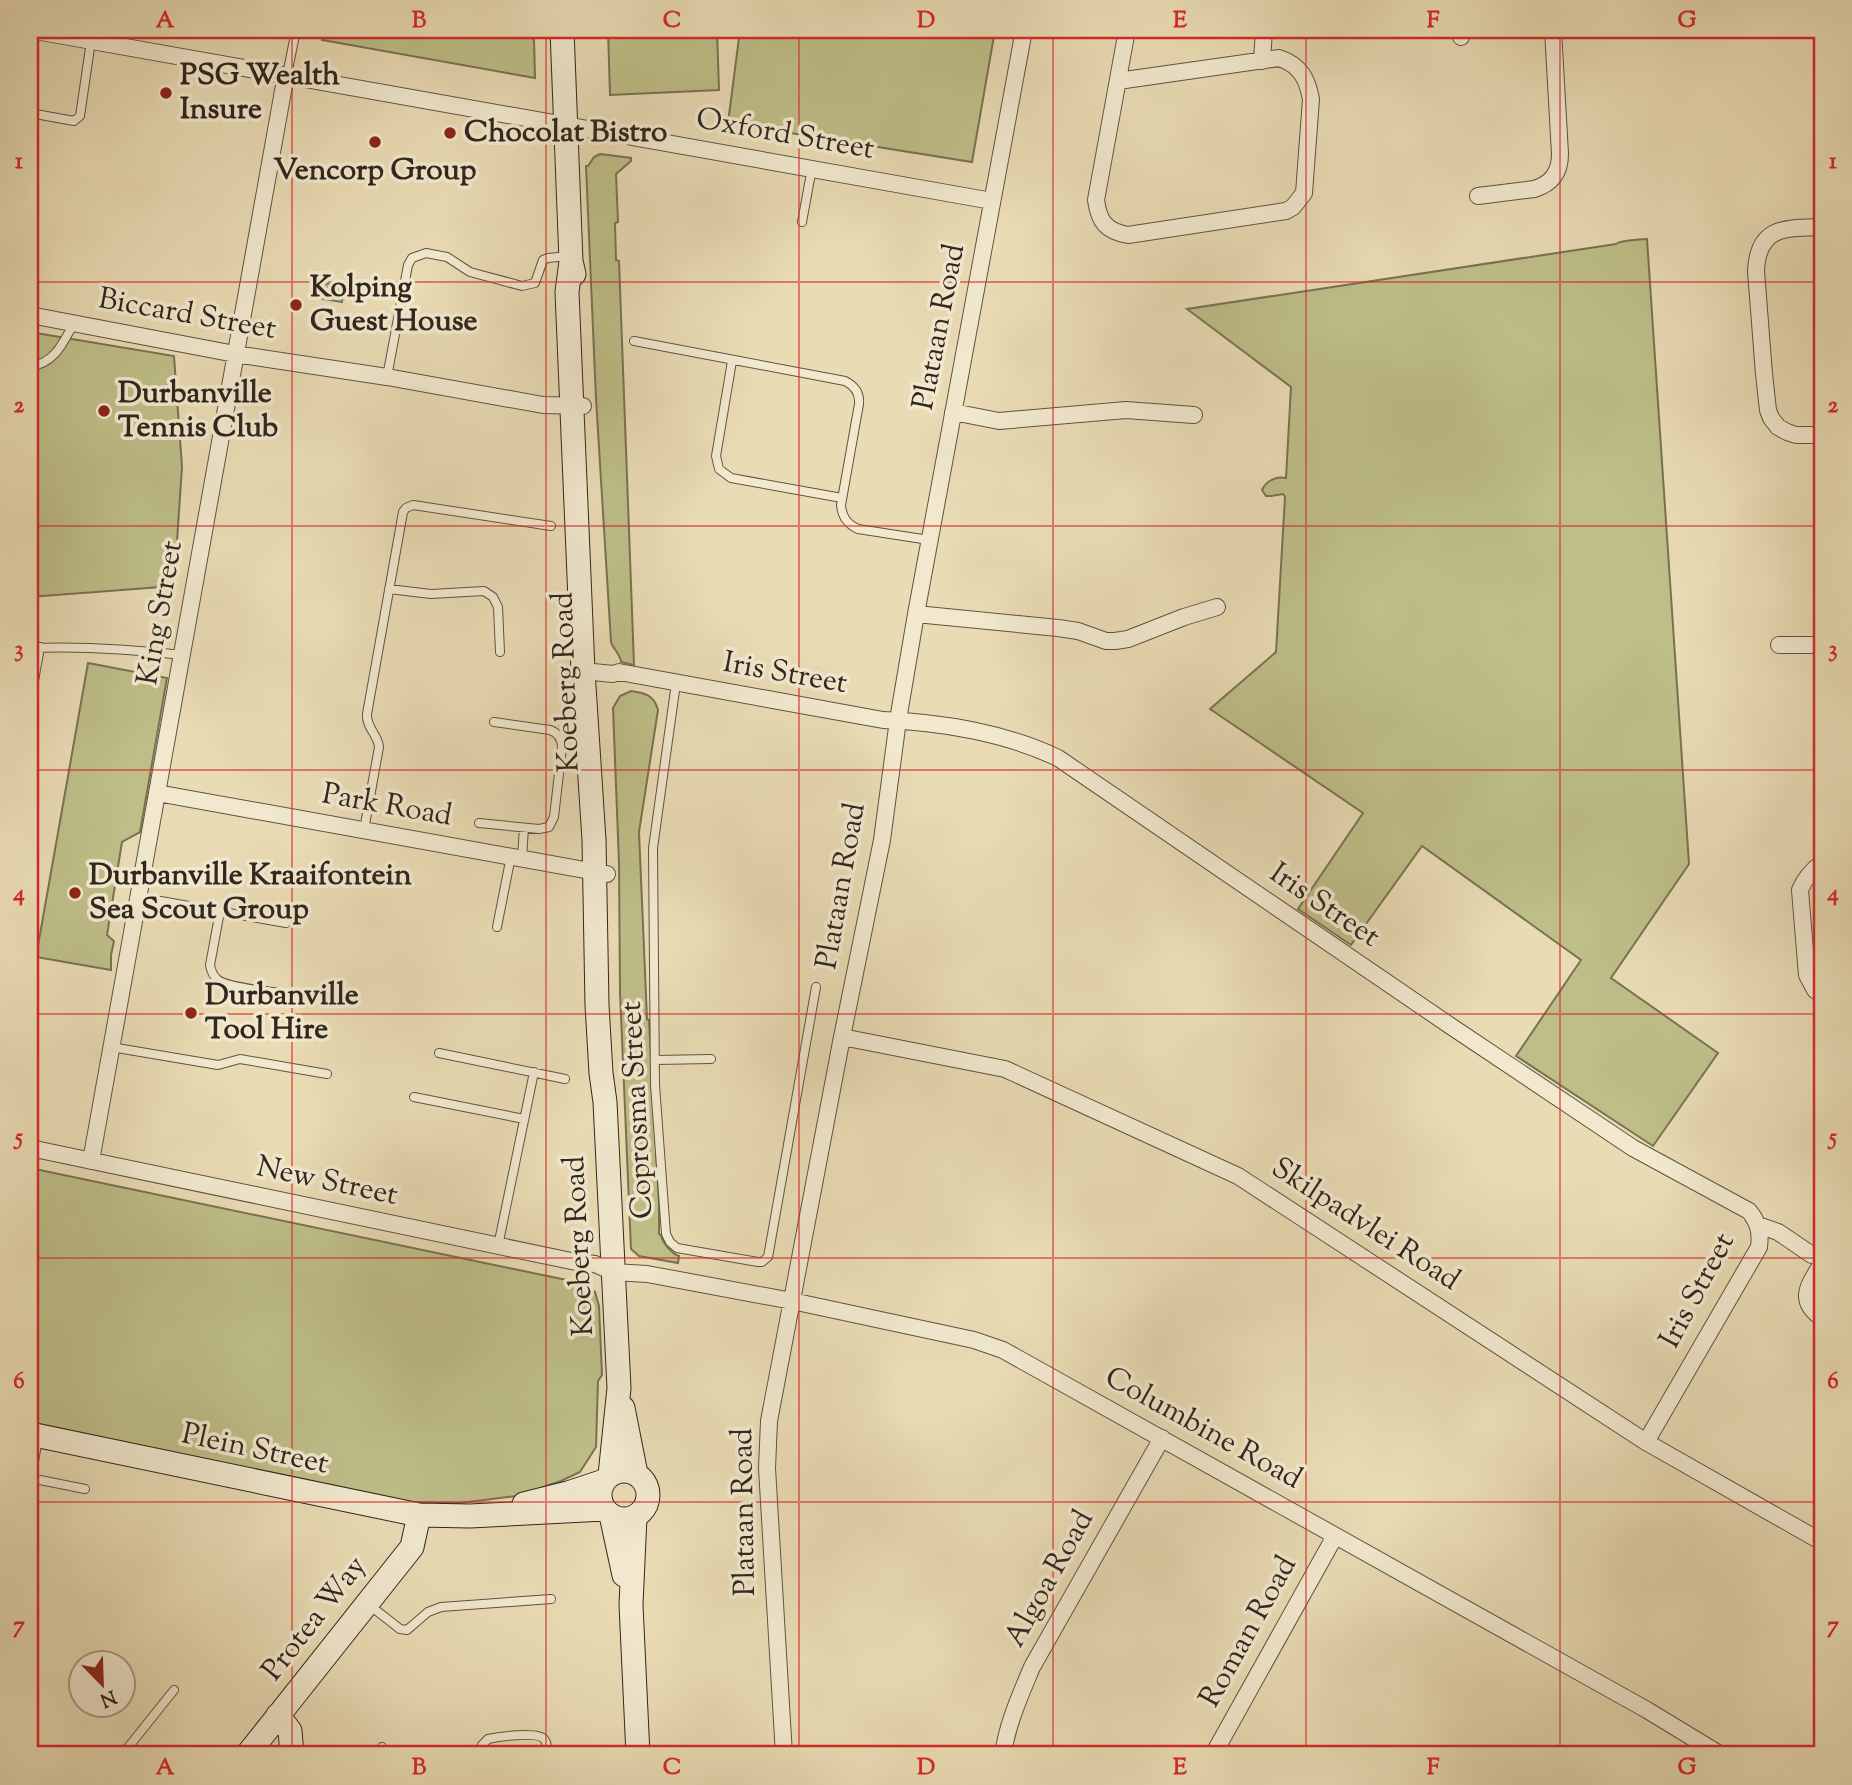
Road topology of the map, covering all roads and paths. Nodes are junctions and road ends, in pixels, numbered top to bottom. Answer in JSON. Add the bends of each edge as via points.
{"nodes":[{"id":1,"x":30,"y":30,"type":"edge"},
{"id":2,"x":296,"y":30,"type":"edge"},
{"id":3,"x":562,"y":30,"type":"edge"},
{"id":4,"x":1024,"y":30,"type":"edge"},
{"id":5,"x":1127,"y":30,"type":"edge"},
{"id":6,"x":1264,"y":30,"type":"edge"},
{"id":7,"x":1553,"y":30,"type":"edge"},
{"id":8,"x":91,"y":41,"type":"junction"},
{"id":9,"x":1262,"y":61,"type":"junction"},
{"id":10,"x":287,"y":75,"type":"junction"},
{"id":11,"x":1118,"y":81,"type":"junction"},
{"id":12,"x":30,"y":113,"type":"edge"},
{"id":13,"x":565,"y":125,"type":"junction"},
{"id":14,"x":812,"y":168,"type":"junction"},
{"id":15,"x":1478,"y":196,"type":"dead end"},
{"id":16,"x":992,"y":201,"type":"junction"},
{"id":17,"x":802,"y":222,"type":"dead end"},
{"id":18,"x":1822,"y":227,"type":"edge"},
{"id":19,"x":571,"y":258,"type":"junction"},
{"id":20,"x":30,"y":315,"type":"edge"},
{"id":21,"x":74,"y":323,"type":"junction"},
{"id":22,"x":634,"y":341,"type":"dead end"},
{"id":23,"x":235,"y":354,"type":"junction"},
{"id":24,"x":732,"y":361,"type":"junction"},
{"id":25,"x":30,"y":367,"type":"edge"},
{"id":26,"x":387,"y":377,"type":"junction"},
{"id":27,"x":578,"y":406,"type":"junction"},
{"id":28,"x":953,"y":412,"type":"junction"},
{"id":29,"x":1194,"y":415,"type":"dead end"},
{"id":30,"x":1822,"y":435,"type":"edge"},
{"id":31,"x":842,"y":498,"type":"junction"},
{"id":32,"x":551,"y":526,"type":"dead end"},
{"id":33,"x":929,"y":540,"type":"junction"},
{"id":34,"x":389,"y":589,"type":"junction"},
{"id":35,"x":1217,"y":607,"type":"dead end"},
{"id":36,"x":916,"y":614,"type":"junction"},
{"id":37,"x":1780,"y":645,"type":"dead end"},
{"id":38,"x":1822,"y":645,"type":"edge"},
{"id":39,"x":30,"y":648,"type":"edge"},
{"id":40,"x":40,"y":648,"type":"junction"},
{"id":41,"x":500,"y":652,"type":"dead end"},
{"id":42,"x":182,"y":655,"type":"junction"},
{"id":43,"x":590,"y":672,"type":"junction"},
{"id":44,"x":676,"y":682,"type":"junction"},
{"id":45,"x":30,"y":703,"type":"edge"},
{"id":46,"x":898,"y":720,"type":"junction"},
{"id":47,"x":494,"y":722,"type":"dead end"},
{"id":48,"x":157,"y":793,"type":"junction"},
{"id":49,"x":479,"y":823,"type":"dead end"},
{"id":50,"x":524,"y":828,"type":"junction"},
{"id":51,"x":364,"y":830,"type":"junction"},
{"id":52,"x":516,"y":858,"type":"junction"},
{"id":53,"x":1822,"y":863,"type":"edge"},
{"id":54,"x":601,"y":873,"type":"junction"},
{"id":55,"x":138,"y":897,"type":"junction"},
{"id":56,"x":220,"y":911,"type":"junction"},
{"id":57,"x":286,"y":923,"type":"dead end"},
{"id":58,"x":497,"y":927,"type":"dead end"},
{"id":59,"x":816,"y":987,"type":"dead end"},
{"id":60,"x":280,"y":993,"type":"dead end"},
{"id":61,"x":1822,"y":995,"type":"edge"},
{"id":62,"x":842,"y":1037,"type":"junction"},
{"id":63,"x":111,"y":1047,"type":"junction"},
{"id":64,"x":439,"y":1054,"type":"dead end"},
{"id":65,"x":711,"y":1059,"type":"dead end"},
{"id":66,"x":655,"y":1060,"type":"junction"},
{"id":67,"x":534,"y":1072,"type":"junction"},
{"id":68,"x":327,"y":1074,"type":"dead end"},
{"id":69,"x":565,"y":1079,"type":"dead end"},
{"id":70,"x":414,"y":1097,"type":"dead end"},
{"id":71,"x":524,"y":1119,"type":"junction"},
{"id":72,"x":30,"y":1148,"type":"edge"},
{"id":73,"x":91,"y":1161,"type":"junction"},
{"id":74,"x":1758,"y":1225,"type":"junction"},
{"id":75,"x":498,"y":1246,"type":"junction"},
{"id":76,"x":1822,"y":1260,"type":"edge"},
{"id":77,"x":613,"y":1272,"type":"junction"},
{"id":78,"x":792,"y":1301,"type":"junction"},
{"id":79,"x":1822,"y":1318,"type":"edge"},
{"id":80,"x":619,"y":1388,"type":"junction"},
{"id":81,"x":34,"y":1435,"type":"edge"},
{"id":82,"x":1162,"y":1438,"type":"junction"},
{"id":83,"x":1646,"y":1442,"type":"junction"},
{"id":84,"x":636,"y":1474,"type":"junction"},
{"id":85,"x":30,"y":1478,"type":"edge"},
{"id":86,"x":607,"y":1478,"type":"junction"},
{"id":87,"x":85,"y":1489,"type":"dead end"},
{"id":88,"x":608,"y":1512,"type":"junction"},
{"id":89,"x":419,"y":1515,"type":"junction"},
{"id":90,"x":470,"y":1516,"type":"junction"},
{"id":91,"x":635,"y":1517,"type":"junction"},
{"id":92,"x":1335,"y":1536,"type":"junction"},
{"id":93,"x":1822,"y":1542,"type":"edge"},
{"id":94,"x":551,"y":1599,"type":"dead end"},
{"id":95,"x":367,"y":1603,"type":"junction"},
{"id":96,"x":631,"y":1605,"type":"junction"},
{"id":97,"x":174,"y":1690,"type":"dead end"},
{"id":98,"x":278,"y":1715,"type":"junction"},
{"id":99,"x":1219,"y":1753,"type":"edge"},
{"id":100,"x":122,"y":1755,"type":"edge"},
{"id":101,"x":247,"y":1755,"type":"edge"},
{"id":102,"x":292,"y":1755,"type":"edge"},
{"id":103,"x":482,"y":1755,"type":"edge"},
{"id":104,"x":547,"y":1755,"type":"edge"},
{"id":105,"x":639,"y":1755,"type":"edge"},
{"id":106,"x":784,"y":1755,"type":"edge"},
{"id":107,"x":1003,"y":1755,"type":"edge"},
{"id":108,"x":1721,"y":1755,"type":"edge"}],
"edges":[{"from":1,"to":8,"type":"street","name":"Oxford Street"},
{"from":2,"to":10,"type":"lane"},
{"from":3,"to":13,"type":"main road","name":"Koeberg Road"},
{"from":4,"to":16,"type":"street","name":"Plataan Road"},
{"from":5,"to":11,"type":"street"},
{"from":6,"to":9,"type":"street"},
{"from":7,"to":15,"type":"street","via":[[1559,169],[1542,187]]},
{"from":8,"to":10,"type":"street","name":"Oxford Street"},
{"from":8,"to":12,"type":"lane","via":[[80,116],[74,121]]},
{"from":9,"to":11,"type":"street"},
{"from":9,"to":11,"type":"street","via":[[1279,58],[1291,62],[1308,83],[1311,99],[1304,193],[1298,201],[1286,211],[1128,235],[1106,226],[1097,200]]},
{"from":10,"to":13,"type":"street","name":"Oxford Street"},
{"from":10,"to":23,"type":"street","name":"King Street"},
{"from":13,"to":14,"type":"street","name":"Oxford Street"},
{"from":13,"to":19,"type":"main road","name":"Koeberg Road"},
{"from":14,"to":16,"type":"street","name":"Oxford Street"},
{"from":14,"to":17,"type":"lane"},
{"from":16,"to":28,"type":"street","name":"Plataan Road"},
{"from":18,"to":30,"type":"street","via":[[1781,230],[1769,236],[1760,247],[1756,271],[1771,418],[1778,427],[1796,435]]},
{"from":19,"to":26,"type":"lane","via":[[543,260],[535,283],[522,286],[470,272],[439,255],[412,258]]},
{"from":19,"to":27,"type":"main road","name":"Koeberg Road","via":[[567,292]]},
{"from":20,"to":21,"type":"street","name":"Biccard Street"},
{"from":21,"to":23,"type":"street","name":"Biccard Street"},
{"from":21,"to":25,"type":"lane","via":[[59,350]]},
{"from":22,"to":24,"type":"lane"},
{"from":23,"to":26,"type":"street","name":"Biccard Street"},
{"from":23,"to":42,"type":"street","name":"King Street"},
{"from":24,"to":31,"type":"lane","via":[[716,456],[719,469],[731,478]]},
{"from":24,"to":31,"type":"lane","via":[[845,381],[855,387],[859,404]]},
{"from":26,"to":27,"type":"street","name":"Biccard Street","via":[[543,405]]},
{"from":27,"to":43,"type":"main road","name":"Koeberg Road"},
{"from":28,"to":29,"type":"street","via":[[999,421],[1126,410]]},
{"from":28,"to":33,"type":"street","name":"Plataan Road"},
{"from":31,"to":33,"type":"lane","via":[[842,512],[853,527]]},
{"from":32,"to":34,"type":"lane","via":[[409,506],[402,516]]},
{"from":33,"to":36,"type":"street","name":"Plataan Road"},
{"from":34,"to":41,"type":"lane","via":[[489,594],[498,607]]},
{"from":34,"to":51,"type":"lane","via":[[367,714],[379,747]]},
{"from":35,"to":36,"type":"street","via":[[1115,641],[1058,628]]},
{"from":36,"to":46,"type":"street","name":"Plataan Road"},
{"from":37,"to":38,"type":"street"},
{"from":39,"to":40,"type":"lane"},
{"from":40,"to":42,"type":"lane"},
{"from":40,"to":45,"type":"lane"},
{"from":42,"to":48,"type":"street","name":"King Street"},
{"from":43,"to":44,"type":"street","name":"Iris Street"},
{"from":43,"to":54,"type":"main road","name":"Koeberg Road","via":[[590,775]]},
{"from":44,"to":46,"type":"street","name":"Iris Street"},
{"from":44,"to":66,"type":"lane","name":"Coprosma Street","via":[[653,848]]},
{"from":46,"to":62,"type":"street","name":"Plataan Road","via":[[882,840]]},
{"from":46,"to":74,"type":"street","name":"Iris Street","via":[[1021,741],[1058,758],[1633,1148],[1749,1211]]},
{"from":47,"to":50,"type":"lane","via":[[550,730],[562,743],[552,823],[544,829]]},
{"from":48,"to":51,"type":"street","name":"Park Road"},
{"from":48,"to":55,"type":"street","name":"King Street"},
{"from":49,"to":50,"type":"lane"},
{"from":50,"to":52,"type":"lane"},
{"from":51,"to":52,"type":"street","name":"Park Road"},
{"from":52,"to":54,"type":"street","name":"Park Road"},
{"from":52,"to":58,"type":"lane"},
{"from":53,"to":61,"type":"street","via":[[1800,890],[1807,975]]},
{"from":54,"to":77,"type":"main road","name":"Koeberg Road"},
{"from":55,"to":56,"type":"lane"},
{"from":55,"to":63,"type":"street","name":"King Street"},
{"from":56,"to":57,"type":"lane"},
{"from":56,"to":60,"type":"lane","via":[[210,965],[215,978]]},
{"from":59,"to":66,"type":"lane","name":"Coprosma Street","via":[[768,1257],[762,1262],[677,1248],[670,1242]]},
{"from":62,"to":78,"type":"street","name":"Plataan Road"},
{"from":62,"to":83,"type":"street","name":"Skilpadvlei Road","via":[[1005,1069],[1238,1176]]},
{"from":63,"to":68,"type":"lane","via":[[218,1065],[240,1059]]},
{"from":63,"to":73,"type":"street","name":"King Street"},
{"from":64,"to":67,"type":"lane"},
{"from":65,"to":66,"type":"lane"},
{"from":67,"to":69,"type":"lane"},
{"from":67,"to":71,"type":"lane"},
{"from":70,"to":71,"type":"lane"},
{"from":71,"to":75,"type":"lane"},
{"from":72,"to":73,"type":"street","name":"New Street"},
{"from":73,"to":75,"type":"street","name":"New Street"},
{"from":74,"to":76,"type":"street"},
{"from":74,"to":83,"type":"street","name":"Iris Street","via":[[1755,1254]]},
{"from":75,"to":77,"type":"street","name":"New Street","via":[[595,1264]]},
{"from":76,"to":79,"type":"street","via":[[1807,1293],[1810,1308]]},
{"from":77,"to":78,"type":"street","name":"Columbine Road"},
{"from":77,"to":80,"type":"main road","name":"Koeberg Road"},
{"from":78,"to":82,"type":"street","name":"Columbine Road","via":[[1003,1350]]},
{"from":78,"to":106,"type":"street","name":"Plataan Road","via":[[766,1456]]},
{"from":80,"to":84,"type":"main road","name":"Koeberg Road"},
{"from":80,"to":86,"type":"main road","name":"Koeberg Road"},
{"from":81,"to":85,"type":"lane"},
{"from":81,"to":89,"type":"main road","name":"Plein Street"},
{"from":82,"to":92,"type":"street","name":"Columbine Road"},
{"from":82,"to":107,"type":"street","name":"Algoa Road","via":[[1032,1668],[1015,1707]]},
{"from":83,"to":93,"type":"street","name":"Skilpadvlei Road"},
{"from":84,"to":86,"type":"main road","via":[[617,1472]]},
{"from":84,"to":91,"type":"main road","via":[[645,1481],[649,1496],[646,1507]]},
{"from":85,"to":87,"type":"lane"},
{"from":86,"to":88,"type":"main road","via":[[600,1495]]},
{"from":86,"to":90,"type":"main road","name":"Plein Street","via":[[568,1493]]},
{"from":88,"to":90,"type":"main road","name":"Plein Street"},
{"from":88,"to":91,"type":"main road","via":[[623,1519]]},
{"from":88,"to":96,"type":"main road"},
{"from":89,"to":90,"type":"main road","name":"Plein Street"},
{"from":89,"to":95,"type":"main road","name":"Protea Way","via":[[412,1547]]},
{"from":91,"to":96,"type":"main road"},
{"from":92,"to":99,"type":"street","name":"Roman Road"},
{"from":92,"to":108,"type":"street","name":"Columbine Road"},
{"from":94,"to":95,"type":"lane","via":[[441,1607],[407,1630]]},
{"from":95,"to":98,"type":"main road","name":"Protea Way"},
{"from":96,"to":105,"type":"main road"},
{"from":97,"to":100,"type":"lane"},
{"from":98,"to":101,"type":"main road","name":"Protea Way"},
{"from":98,"to":102,"type":"main road","via":[[290,1731]]},
{"from":103,"to":104,"type":"lane","via":[[482,1745],[488,1739],[535,1735],[543,1737]]}]}
